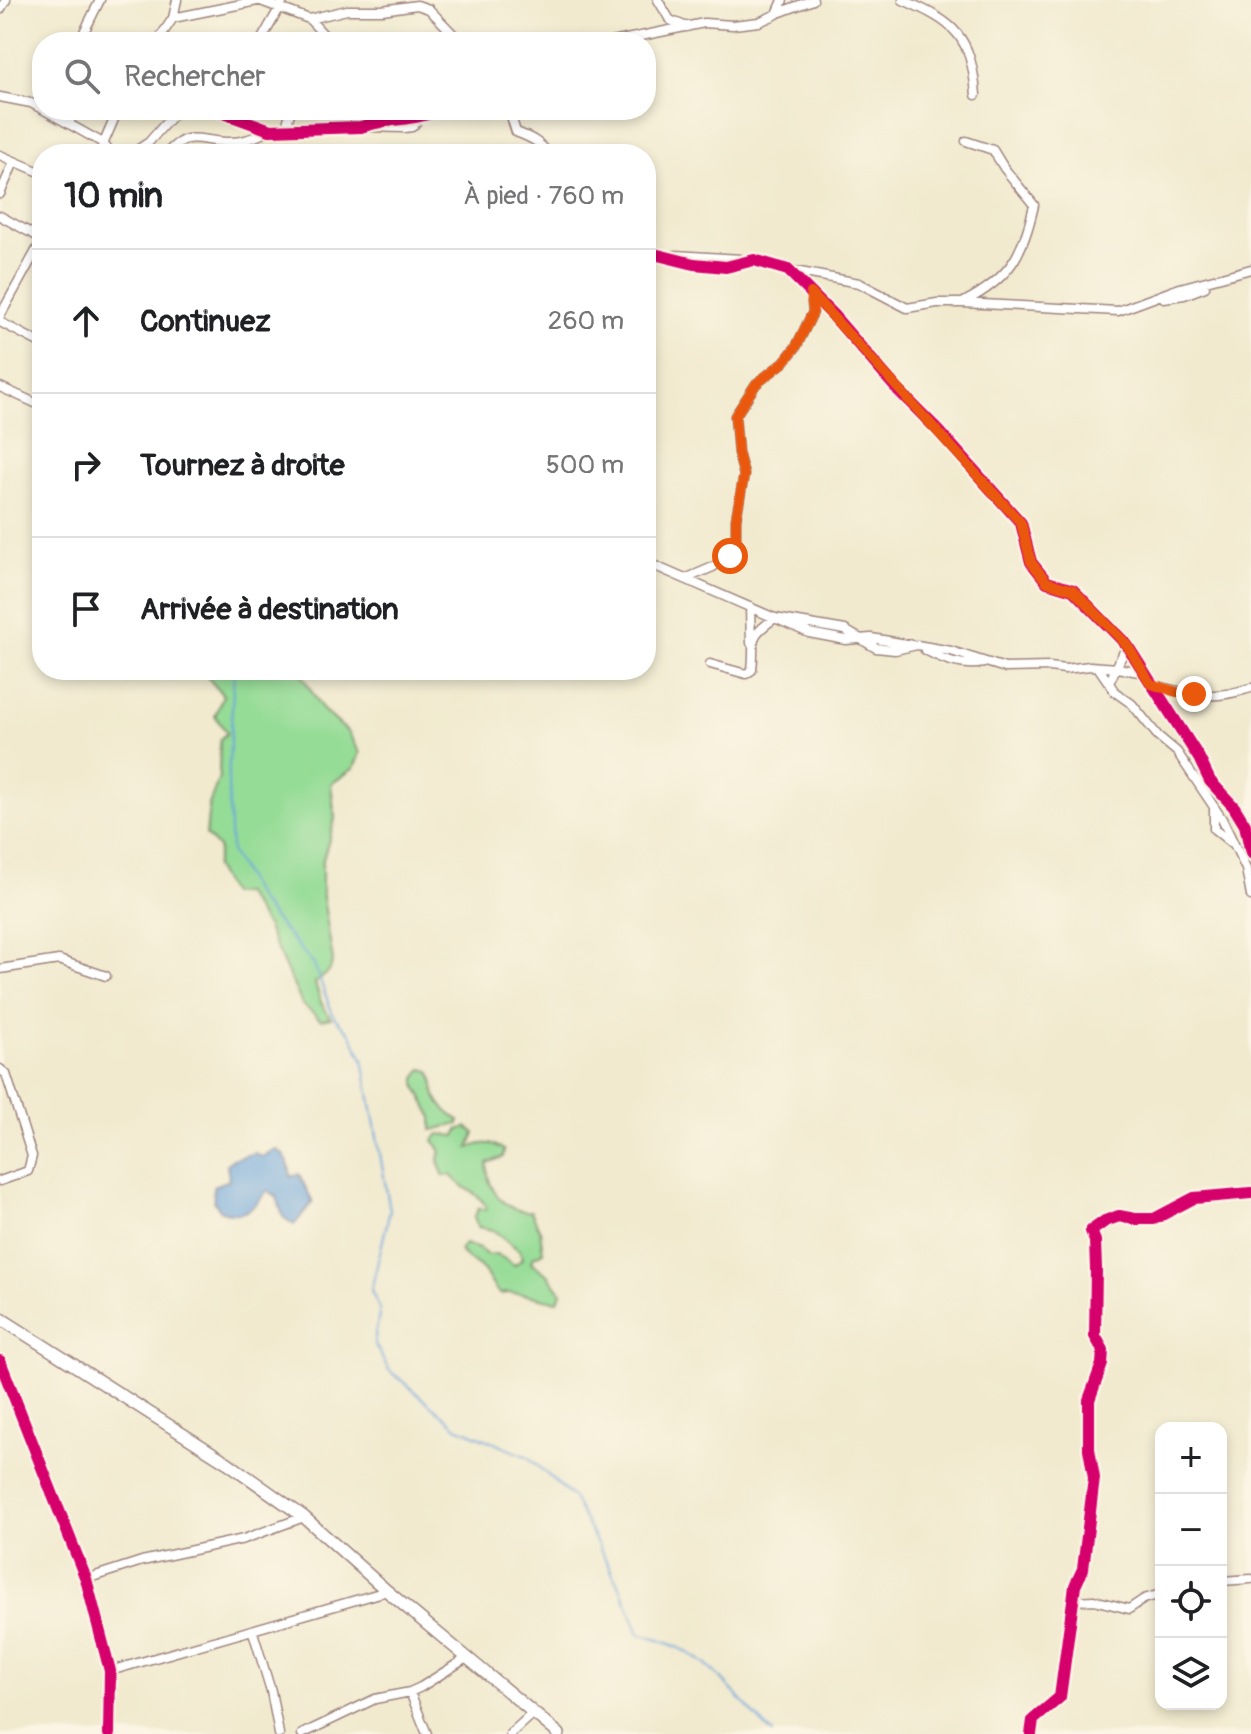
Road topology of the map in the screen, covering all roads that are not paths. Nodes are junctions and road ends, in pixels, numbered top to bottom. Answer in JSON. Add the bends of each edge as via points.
{"nodes":[{"id":1,"x":6,"y":0,"type":"edge"},
{"id":2,"x":100,"y":0,"type":"edge"},
{"id":3,"x":177,"y":0,"type":"edge"},
{"id":4,"x":351,"y":0,"type":"edge"},
{"id":5,"x":658,"y":0,"type":"edge"},
{"id":6,"x":783,"y":0,"type":"edge"},
{"id":7,"x":813,"y":0,"type":"edge"},
{"id":8,"x":903,"y":0,"type":"edge"},
{"id":9,"x":260,"y":1,"type":"edge"},
{"id":10,"x":417,"y":3,"type":"edge"},
{"id":11,"x":282,"y":4,"type":"edge"},
{"id":12,"x":0,"y":10,"type":"edge"},
{"id":13,"x":347,"y":10,"type":"junction"},
{"id":14,"x":777,"y":14,"type":"junction"},
{"id":15,"x":173,"y":18,"type":"junction"},
{"id":16,"x":309,"y":19,"type":"junction"},
{"id":17,"x":688,"y":27,"type":"junction"},
{"id":18,"x":84,"y":32,"type":"edge"},
{"id":19,"x":164,"y":32,"type":"edge"},
{"id":20,"x":266,"y":32,"type":"edge"},
{"id":21,"x":318,"y":32,"type":"edge"},
{"id":22,"x":451,"y":32,"type":"edge"},
{"id":23,"x":656,"y":33,"type":"edge"},
{"id":24,"x":976,"y":95,"type":"dead end"},
{"id":25,"x":0,"y":97,"type":"edge"},
{"id":26,"x":32,"y":104,"type":"edge"},
{"id":27,"x":62,"y":120,"type":"edge"},
{"id":28,"x":71,"y":120,"type":"edge"},
{"id":29,"x":113,"y":120,"type":"edge"},
{"id":30,"x":168,"y":120,"type":"edge"},
{"id":31,"x":247,"y":120,"type":"edge"},
{"id":32,"x":288,"y":120,"type":"edge"},
{"id":33,"x":393,"y":120,"type":"edge"},
{"id":34,"x":512,"y":120,"type":"edge"},
{"id":35,"x":70,"y":124,"type":"junction"},
{"id":36,"x":270,"y":130,"type":"junction"},
{"id":37,"x":285,"y":130,"type":"junction"},
{"id":38,"x":966,"y":141,"type":"dead end"},
{"id":39,"x":103,"y":143,"type":"joint"},
{"id":40,"x":146,"y":144,"type":"edge"},
{"id":41,"x":175,"y":144,"type":"edge"},
{"id":42,"x":540,"y":144,"type":"edge"},
{"id":43,"x":0,"y":155,"type":"edge"},
{"id":44,"x":14,"y":162,"type":"junction"},
{"id":45,"x":32,"y":169,"type":"edge"},
{"id":46,"x":0,"y":194,"type":"edge"},
{"id":47,"x":0,"y":216,"type":"edge"},
{"id":48,"x":32,"y":234,"type":"edge"},
{"id":49,"x":656,"y":254,"type":"edge"},
{"id":50,"x":32,"y":258,"type":"edge"},
{"id":51,"x":1251,"y":269,"type":"edge"},
{"id":52,"x":788,"y":270,"type":"junction"},
{"id":53,"x":811,"y":293,"type":"junction"},
{"id":54,"x":962,"y":303,"type":"junction"},
{"id":55,"x":0,"y":316,"type":"edge"},
{"id":56,"x":0,"y":322,"type":"edge"},
{"id":57,"x":32,"y":339,"type":"edge"},
{"id":58,"x":0,"y":387,"type":"edge"},
{"id":59,"x":32,"y":400,"type":"edge"},
{"id":60,"x":656,"y":566,"type":"edge"},
{"id":61,"x":685,"y":579,"type":"junction"},
{"id":62,"x":750,"y":607,"type":"junction"},
{"id":63,"x":775,"y":618,"type":"junction"},
{"id":64,"x":751,"y":644,"type":"junction"},
{"id":65,"x":1127,"y":645,"type":"junction"},
{"id":66,"x":710,"y":664,"type":"dead end"},
{"id":67,"x":1098,"y":667,"type":"junction"},
{"id":68,"x":1118,"y":668,"type":"junction"},
{"id":69,"x":1144,"y":673,"type":"junction"},
{"id":70,"x":1109,"y":683,"type":"junction"},
{"id":71,"x":1151,"y":684,"type":"junction"},
{"id":72,"x":1251,"y":688,"type":"edge"},
{"id":73,"x":1251,"y":853,"type":"edge"},
{"id":74,"x":1251,"y":896,"type":"edge"},
{"id":75,"x":0,"y":969,"type":"edge"},
{"id":76,"x":106,"y":976,"type":"dead end"},
{"id":77,"x":0,"y":1069,"type":"edge"},
{"id":78,"x":0,"y":1181,"type":"edge"},
{"id":79,"x":1251,"y":1193,"type":"edge"},
{"id":80,"x":0,"y":1318,"type":"edge"},
{"id":81,"x":0,"y":1361,"type":"edge"},
{"id":82,"x":304,"y":1517,"type":"junction"},
{"id":83,"x":86,"y":1579,"type":"junction"},
{"id":84,"x":1251,"y":1579,"type":"edge"},
{"id":85,"x":1227,"y":1581,"type":"edge"},
{"id":86,"x":387,"y":1591,"type":"junction"},
{"id":87,"x":1155,"y":1596,"type":"edge"},
{"id":88,"x":1073,"y":1601,"type":"junction"},
{"id":89,"x":253,"y":1632,"type":"junction"},
{"id":90,"x":468,"y":1657,"type":"junction"},
{"id":91,"x":110,"y":1671,"type":"junction"},
{"id":92,"x":410,"y":1692,"type":"junction"},
{"id":93,"x":534,"y":1712,"type":"junction"},
{"id":94,"x":109,"y":1734,"type":"edge"},
{"id":95,"x":279,"y":1734,"type":"edge"},
{"id":96,"x":302,"y":1734,"type":"edge"},
{"id":97,"x":427,"y":1734,"type":"edge"},
{"id":98,"x":510,"y":1734,"type":"edge"},
{"id":99,"x":559,"y":1734,"type":"edge"},
{"id":100,"x":1031,"y":1734,"type":"edge"}],
"edges":[{"from":1,"to":12,"type":"street"},
{"from":2,"to":18,"type":"street"},
{"from":3,"to":15,"type":"street"},
{"from":4,"to":13,"type":"street"},
{"from":5,"to":17,"type":"street","via":[[670,20]]},
{"from":6,"to":14,"type":"street"},
{"from":7,"to":14,"type":"street"},
{"from":8,"to":24,"type":"street","via":[[929,11],[963,39],[974,66]]},
{"from":9,"to":11,"type":"street"},
{"from":9,"to":15,"type":"street"},
{"from":10,"to":13,"type":"street"},
{"from":10,"to":22,"type":"street"},
{"from":11,"to":16,"type":"street"},
{"from":11,"to":20,"type":"street"},
{"from":13,"to":16,"type":"street"},
{"from":14,"to":17,"type":"street","via":[[759,22]]},
{"from":15,"to":19,"type":"street"},
{"from":16,"to":21,"type":"street"},
{"from":17,"to":23,"type":"street"},
{"from":25,"to":26,"type":"street"},
{"from":27,"to":35,"type":"street"},
{"from":28,"to":35,"type":"street"},
{"from":29,"to":39,"type":"street"},
{"from":30,"to":40,"type":"street"},
{"from":31,"to":36,"type":"street"},
{"from":32,"to":37,"type":"street"},
{"from":33,"to":37,"type":"street","via":[[361,127]]},
{"from":34,"to":42,"type":"street","via":[[516,132]]},
{"from":35,"to":39,"type":"street"},
{"from":36,"to":37,"type":"street"},
{"from":36,"to":41,"type":"street","via":[[229,143],[191,137]]},
{"from":38,"to":54,"type":"street","via":[[993,150],[1034,205],[1028,232],[1004,276]]},
{"from":43,"to":44,"type":"street"},
{"from":44,"to":45,"type":"street"},
{"from":44,"to":46,"type":"street"},
{"from":47,"to":48,"type":"street"},
{"from":49,"to":52,"type":"street","via":[[726,267],[754,260]]},
{"from":50,"to":55,"type":"street"},
{"from":51,"to":54,"type":"street","via":[[1118,311]]},
{"from":52,"to":53,"type":"street"},
{"from":52,"to":54,"type":"street","via":[[859,283],[907,308]]},
{"from":53,"to":61,"type":"street","via":[[813,312],[796,347],[756,384],[735,416],[744,475],[736,544],[730,556]]},
{"from":53,"to":65,"type":"street","via":[[1021,523],[1031,562],[1047,582],[1073,590]]},
{"from":56,"to":57,"type":"street"},
{"from":58,"to":59,"type":"street"},
{"from":60,"to":61,"type":"street"},
{"from":61,"to":62,"type":"street"},
{"from":62,"to":63,"type":"street"},
{"from":62,"to":64,"type":"street"},
{"from":63,"to":64,"type":"street","via":[[758,630]]},
{"from":63,"to":67,"type":"street","via":[[845,630],[876,648],[917,645],[1005,668]]},
{"from":64,"to":66,"type":"street","via":[[752,670],[746,674]]},
{"from":65,"to":68,"type":"street"},
{"from":65,"to":69,"type":"street"},
{"from":67,"to":68,"type":"street"},
{"from":67,"to":70,"type":"street"},
{"from":68,"to":69,"type":"street"},
{"from":68,"to":70,"type":"street"},
{"from":69,"to":71,"type":"street"},
{"from":70,"to":74,"type":"street","via":[[1177,752],[1214,806],[1214,829],[1233,844],[1246,869]]},
{"from":71,"to":72,"type":"street","via":[[1194,694]]},
{"from":71,"to":73,"type":"street","via":[[1210,781],[1245,825]]},
{"from":75,"to":76,"type":"street","via":[[59,960]]},
{"from":77,"to":78,"type":"street","via":[[32,1156],[28,1171]]},
{"from":79,"to":88,"type":"street","via":[[1194,1198],[1154,1219],[1119,1216],[1091,1231],[1095,1336],[1103,1350],[1089,1400],[1094,1478],[1083,1569]]},
{"from":80,"to":82,"type":"main road"},
{"from":81,"to":83,"type":"street"},
{"from":82,"to":83,"type":"street","via":[[244,1539]]},
{"from":82,"to":86,"type":"main road"},
{"from":83,"to":91,"type":"street"},
{"from":84,"to":85,"type":"street"},
{"from":86,"to":89,"type":"street"},
{"from":86,"to":90,"type":"main road"},
{"from":87,"to":88,"type":"street","via":[[1129,1609]]},
{"from":88,"to":100,"type":"street","via":[[1060,1697],[1033,1720]]},
{"from":89,"to":91,"type":"street"},
{"from":89,"to":95,"type":"street"},
{"from":90,"to":92,"type":"street"},
{"from":90,"to":93,"type":"main road"},
{"from":91,"to":94,"type":"street"},
{"from":92,"to":96,"type":"street","via":[[375,1699]]},
{"from":92,"to":97,"type":"street"},
{"from":93,"to":98,"type":"street"},
{"from":93,"to":99,"type":"main road"}]}
